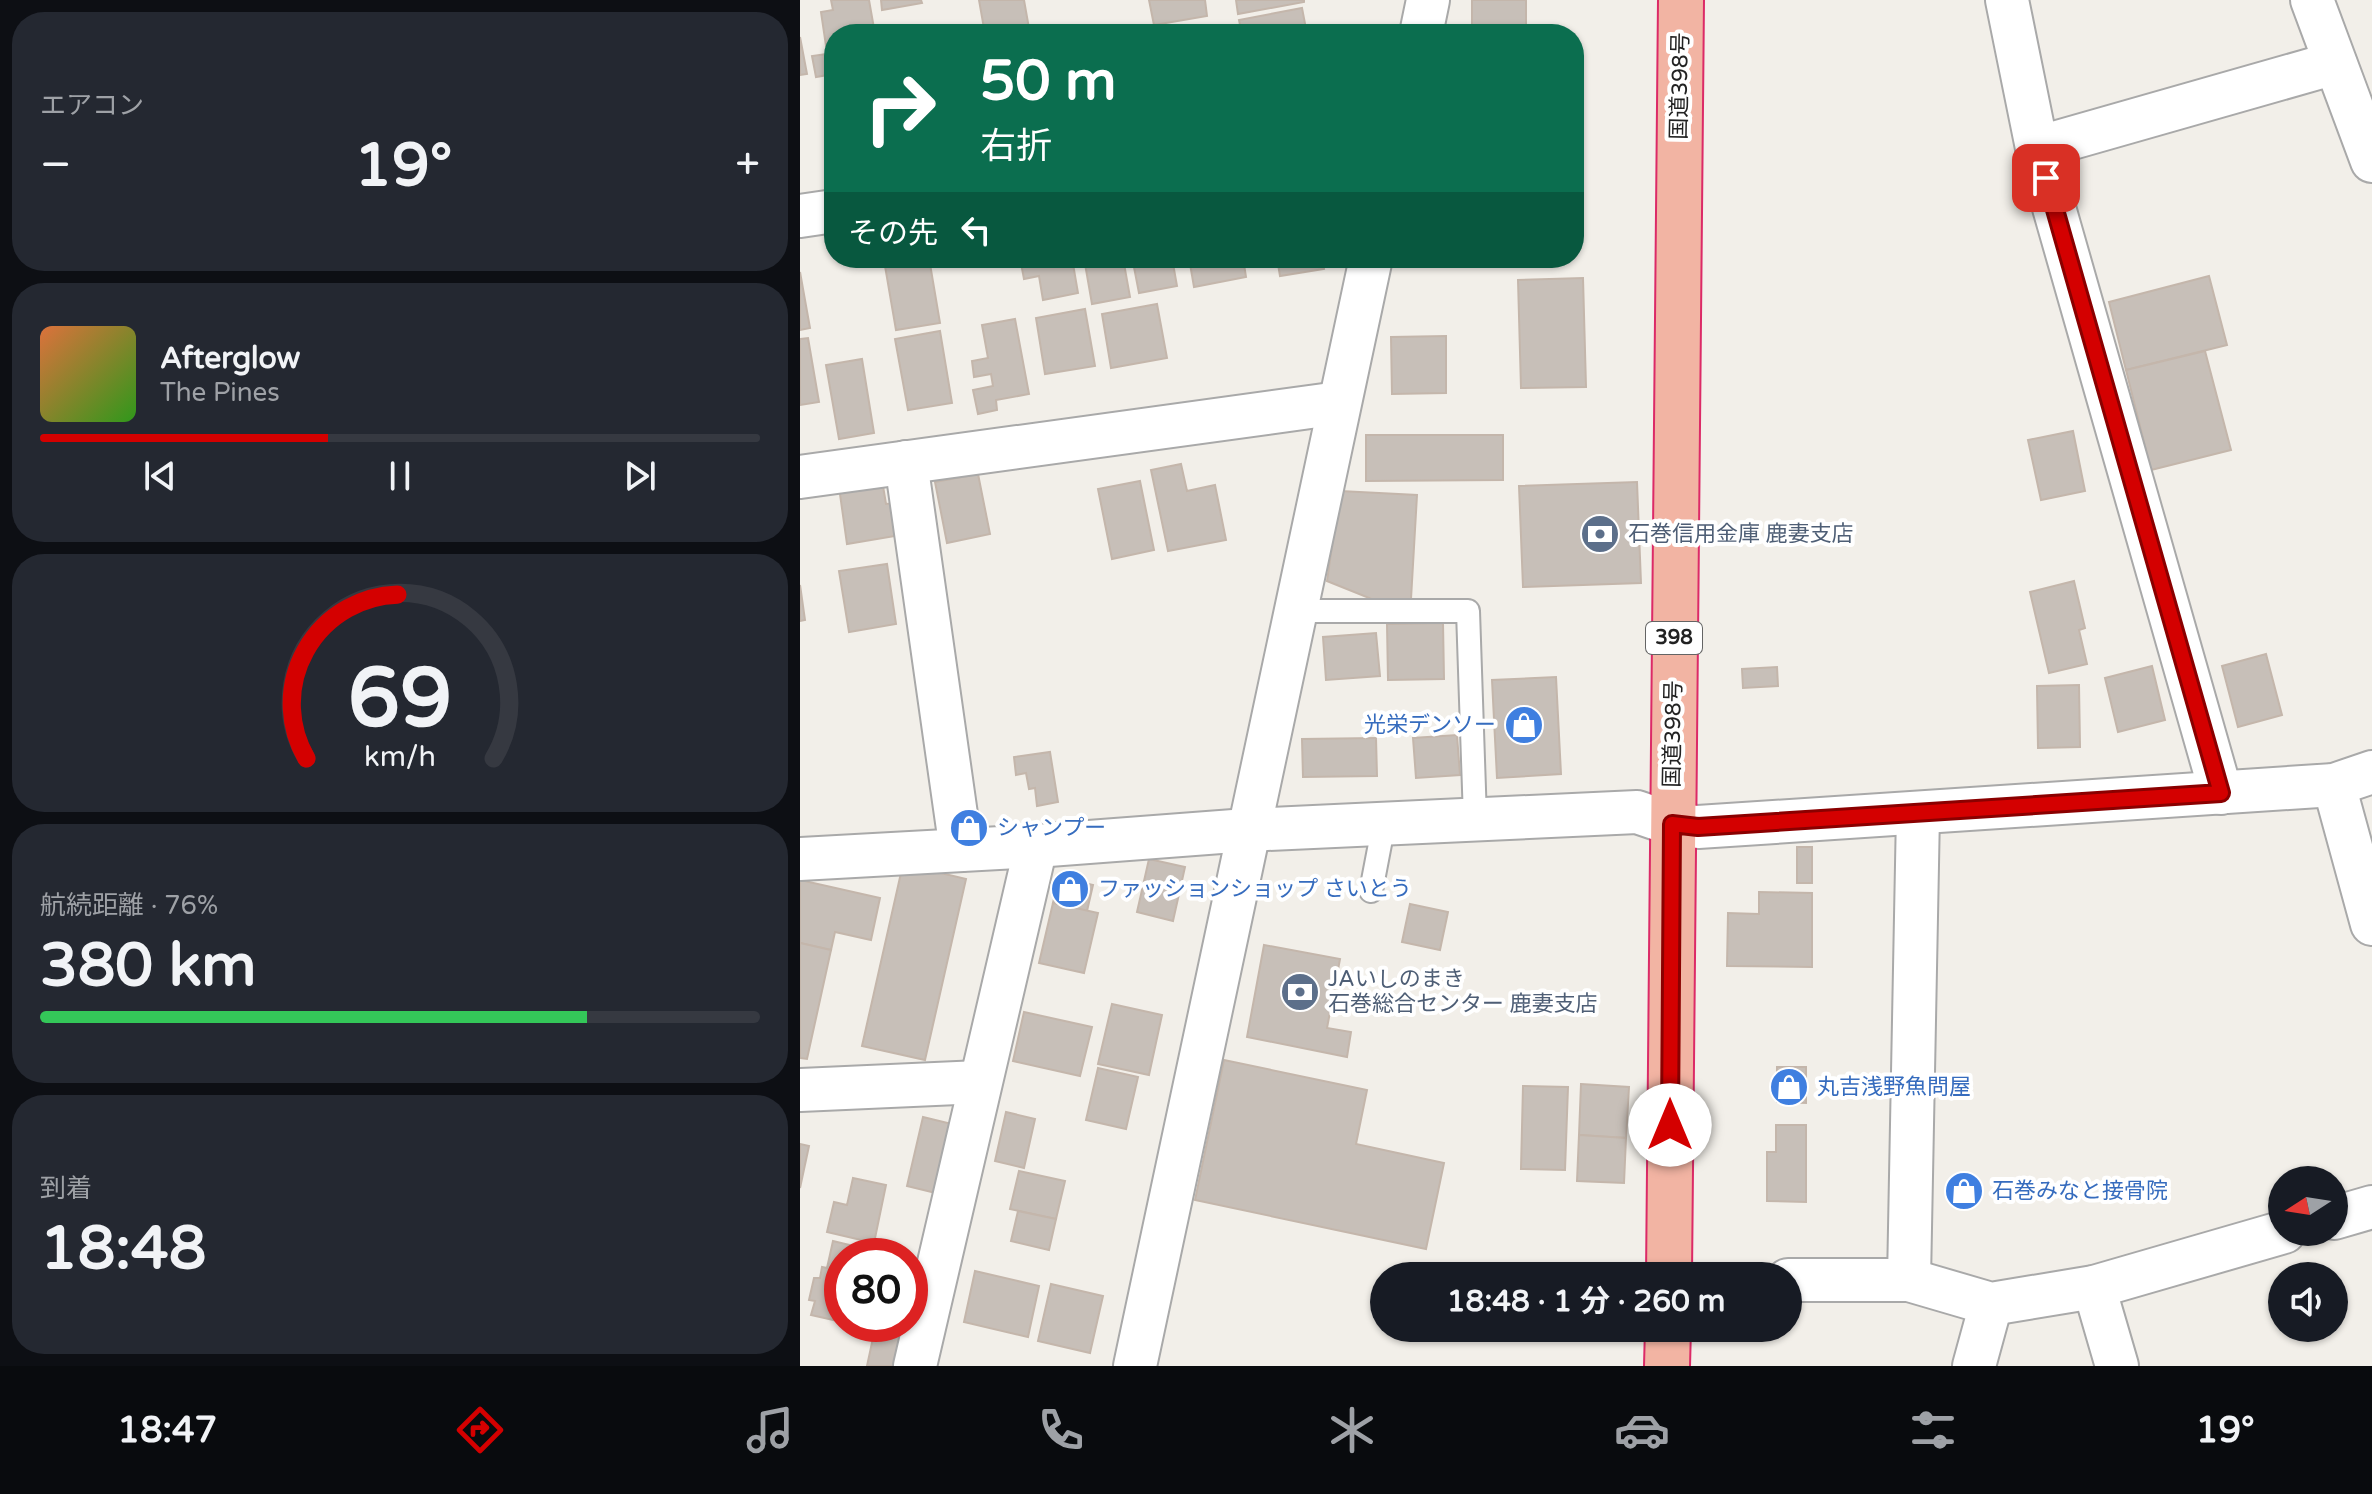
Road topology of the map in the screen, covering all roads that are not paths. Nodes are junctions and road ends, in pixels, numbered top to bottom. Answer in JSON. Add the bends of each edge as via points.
{"nodes":[{"id":1,"x":1428,"y":0,"type":"edge"},
{"id":2,"x":1681,"y":0,"type":"edge"},
{"id":3,"x":2007,"y":0,"type":"edge"},
{"id":4,"x":2312,"y":0,"type":"edge"},
{"id":5,"x":1423,"y":24,"type":"edge"},
{"id":6,"x":2335,"y":63,"type":"junction"},
{"id":7,"x":2037,"y":148,"type":"junction"},
{"id":8,"x":2372,"y":161,"type":"edge"},
{"id":9,"x":824,"y":212,"type":"edge"},
{"id":10,"x":800,"y":216,"type":"edge"},
{"id":11,"x":1369,"y":268,"type":"edge"},
{"id":12,"x":1339,"y":403,"type":"junction"},
{"id":13,"x":906,"y":462,"type":"junction"},
{"id":14,"x":800,"y":477,"type":"edge"},
{"id":15,"x":1295,"y":611,"type":"junction"},
{"id":16,"x":2353,"y":778,"type":"edge"},
{"id":17,"x":2221,"y":793,"type":"junction"},
{"id":18,"x":1918,"y":813,"type":"junction"},
{"id":19,"x":1475,"y":819,"type":"junction"},
{"id":20,"x":1384,"y":823,"type":"junction"},
{"id":21,"x":1672,"y":824,"type":"junction"},
{"id":22,"x":1247,"y":830,"type":"junction"},
{"id":23,"x":1036,"y":846,"type":"junction"},
{"id":24,"x":961,"y":850,"type":"junction"},
{"id":25,"x":800,"y":859,"type":"edge"},
{"id":26,"x":1371,"y":891,"type":"dead end"},
{"id":27,"x":2372,"y":924,"type":"edge"},
{"id":28,"x":980,"y":1082,"type":"junction"},
{"id":29,"x":800,"y":1090,"type":"edge"},
{"id":30,"x":2372,"y":1207,"type":"edge"},
{"id":31,"x":2348,"y":1214,"type":"edge"},
{"id":32,"x":2268,"y":1237,"type":"edge"},
{"id":33,"x":1669,"y":1262,"type":"edge"},
{"id":34,"x":1802,"y":1280,"type":"edge"},
{"id":35,"x":1909,"y":1280,"type":"junction"},
{"id":36,"x":2094,"y":1287,"type":"junction"},
{"id":37,"x":1991,"y":1304,"type":"junction"},
{"id":38,"x":1668,"y":1342,"type":"edge"},
{"id":39,"x":915,"y":1366,"type":"edge"},
{"id":40,"x":1135,"y":1366,"type":"edge"},
{"id":41,"x":1667,"y":1366,"type":"edge"},
{"id":42,"x":1974,"y":1366,"type":"edge"},
{"id":43,"x":2117,"y":1366,"type":"edge"}],
"edges":[{"from":1,"to":5,"type":"street"},
{"from":2,"to":21,"type":"highway","name":"国道398号","number":"398"},
{"from":3,"to":7,"type":"street"},
{"from":4,"to":6,"type":"street"},
{"from":6,"to":7,"type":"street"},
{"from":6,"to":8,"type":"street"},
{"from":7,"to":17,"type":"street"},
{"from":9,"to":10,"type":"street"},
{"from":11,"to":12,"type":"street"},
{"from":12,"to":13,"type":"street"},
{"from":12,"to":15,"type":"street"},
{"from":13,"to":14,"type":"street"},
{"from":13,"to":24,"type":"street"},
{"from":15,"to":19,"type":"lane","via":[[1468,611]]},
{"from":15,"to":22,"type":"street"},
{"from":16,"to":17,"type":"street"},
{"from":16,"to":27,"type":"street"},
{"from":17,"to":18,"type":"street"},
{"from":18,"to":21,"type":"street","via":[[1698,827]]},
{"from":18,"to":35,"type":"street"},
{"from":19,"to":20,"type":"street"},
{"from":19,"to":21,"type":"street","via":[[1637,812]]},
{"from":20,"to":22,"type":"street"},
{"from":20,"to":26,"type":"lane"},
{"from":21,"to":33,"type":"highway","name":"国道398号","number":"398"},
{"from":22,"to":23,"type":"street"},
{"from":22,"to":40,"type":"street"},
{"from":23,"to":24,"type":"street"},
{"from":23,"to":28,"type":"street"},
{"from":24,"to":25,"type":"street"},
{"from":28,"to":29,"type":"street"},
{"from":28,"to":39,"type":"street"},
{"from":30,"to":31,"type":"street"},
{"from":32,"to":36,"type":"street"},
{"from":34,"to":35,"type":"street"},
{"from":35,"to":37,"type":"street"},
{"from":36,"to":37,"type":"street"},
{"from":36,"to":43,"type":"street"},
{"from":37,"to":42,"type":"street"},
{"from":38,"to":41,"type":"highway"}]}
